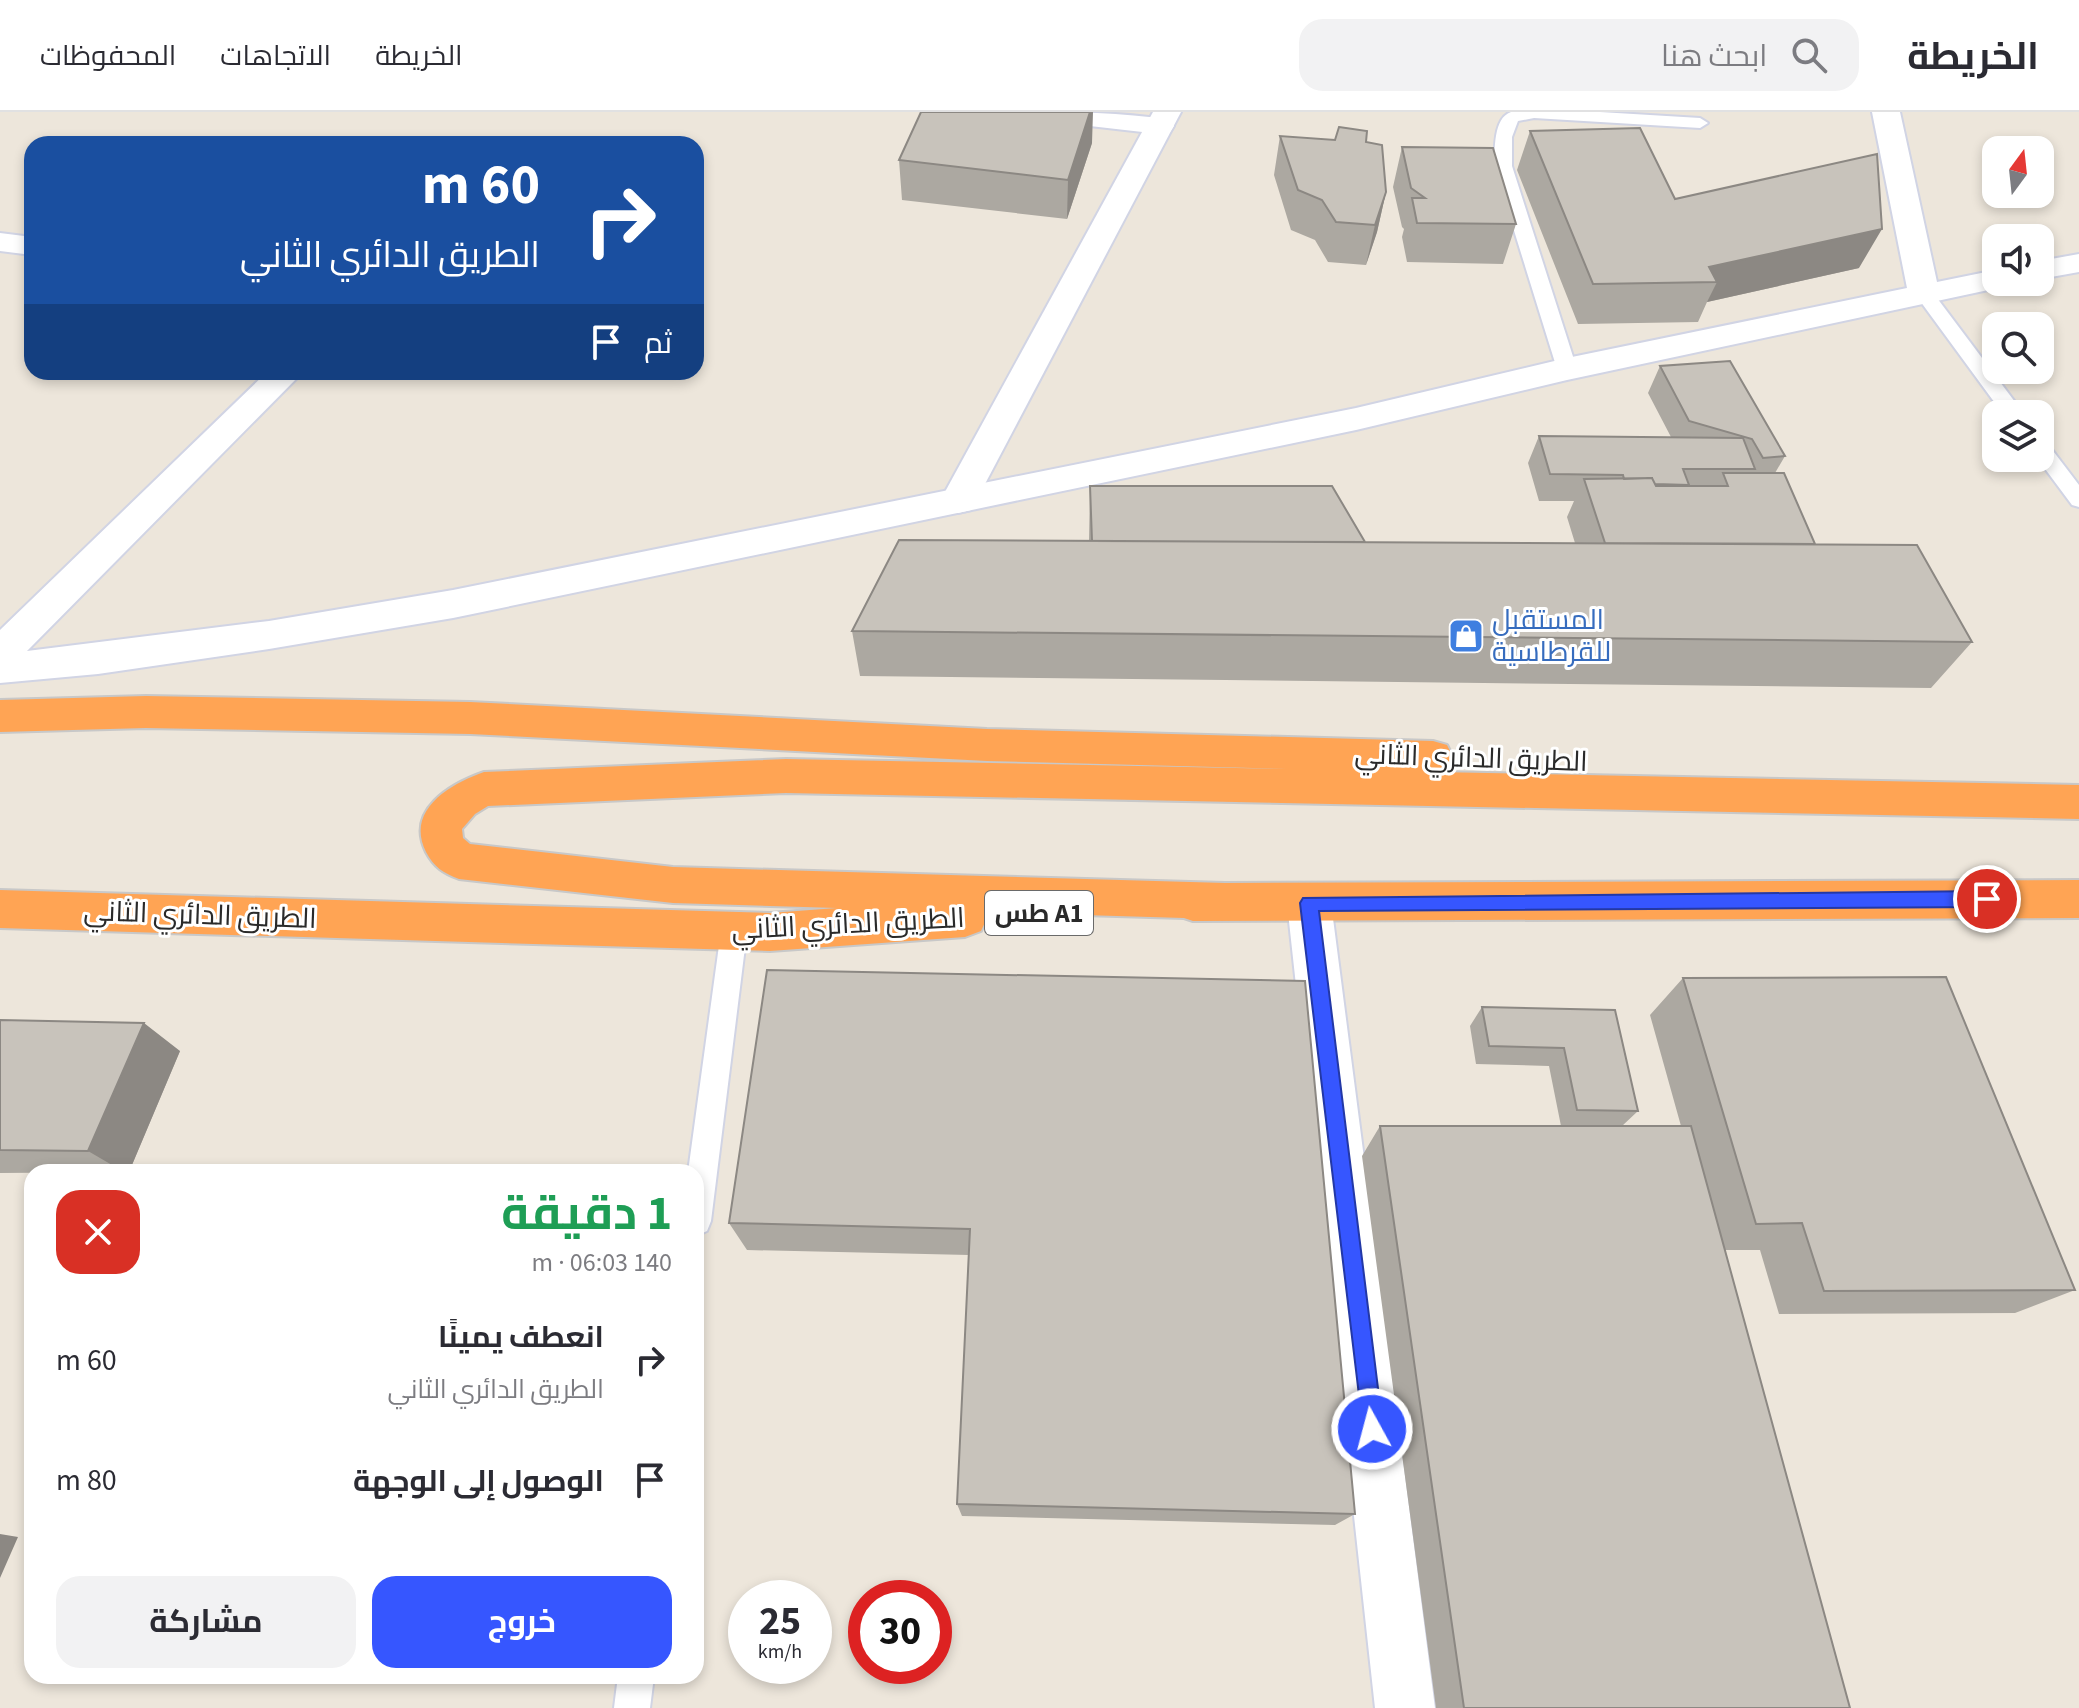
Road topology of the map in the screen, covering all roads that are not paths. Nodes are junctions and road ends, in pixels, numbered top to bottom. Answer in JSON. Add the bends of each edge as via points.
{"nodes":[{"id":1,"x":1037,"y":112,"type":"edge"},
{"id":2,"x":1886,"y":112,"type":"edge"},
{"id":3,"x":1164,"y":119,"type":"edge"},
{"id":4,"x":1700,"y":123,"type":"dead end"},
{"id":5,"x":0,"y":242,"type":"edge"},
{"id":6,"x":24,"y":245,"type":"edge"},
{"id":7,"x":2079,"y":263,"type":"edge"},
{"id":8,"x":2054,"y":267,"type":"edge"},
{"id":9,"x":1982,"y":282,"type":"edge"},
{"id":10,"x":1924,"y":294,"type":"junction"},
{"id":11,"x":1567,"y":369,"type":"junction"},
{"id":12,"x":278,"y":380,"type":"edge"},
{"id":13,"x":2004,"y":400,"type":"edge"},
{"id":14,"x":2054,"y":467,"type":"edge"},
{"id":15,"x":2079,"y":500,"type":"edge"},
{"id":16,"x":958,"y":501,"type":"junction"},
{"id":17,"x":0,"y":654,"type":"edge"},
{"id":18,"x":0,"y":668,"type":"edge"},
{"id":19,"x":0,"y":716,"type":"edge"},
{"id":20,"x":2079,"y":774,"type":"edge"},
{"id":21,"x":2079,"y":802,"type":"edge"},
{"id":22,"x":2079,"y":899,"type":"edge"},
{"id":23,"x":1220,"y":900,"type":"junction"},
{"id":24,"x":1309,"y":903,"type":"junction"},
{"id":25,"x":2,"y":914,"type":"edge"},
{"id":26,"x":734,"y":931,"type":"junction"},
{"id":27,"x":703,"y":1164,"type":"edge"},
{"id":28,"x":635,"y":1684,"type":"edge"},
{"id":29,"x":632,"y":1708,"type":"edge"},
{"id":30,"x":1405,"y":1708,"type":"edge"}],
"edges":[{"from":1,"to":3,"type":"street"},
{"from":2,"to":10,"type":"street"},
{"from":3,"to":16,"type":"street"},
{"from":4,"to":11,"type":"lane","via":[[1534,113],[1511,117],[1503,166]]},
{"from":5,"to":6,"type":"street"},
{"from":7,"to":8,"type":"street"},
{"from":9,"to":10,"type":"street"},
{"from":10,"to":11,"type":"street"},
{"from":10,"to":13,"type":"lane"},
{"from":11,"to":16,"type":"street","via":[[1356,419]]},
{"from":12,"to":17,"type":"street"},
{"from":14,"to":15,"type":"lane"},
{"from":16,"to":18,"type":"street","via":[[453,604],[269,635]]},
{"from":19,"to":20,"type":"highway","name":"الطريق الدائري الثاني","via":[[146,712],[470,718],[987,745]]},
{"from":21,"to":23,"type":"highway","via":[[786,776],[484,789],[456,803],[440,827],[441,841],[459,861],[673,885]]},
{"from":22,"to":24,"type":"highway","name":"الطريق الدائري الثاني","number":"طس A1"},
{"from":23,"to":24,"type":"highway","name":"الطريق الدائري الثاني","number":"طس A1"},
{"from":23,"to":26,"type":"highway","name":"الطريق الدائري الثاني","number":"طس A1"},
{"from":24,"to":30,"type":"street"},
{"from":25,"to":26,"type":"highway","name":"الطريق الدائري الثاني","number":"طس A1"},
{"from":26,"to":27,"type":"lane"},
{"from":28,"to":29,"type":"lane"}]}
